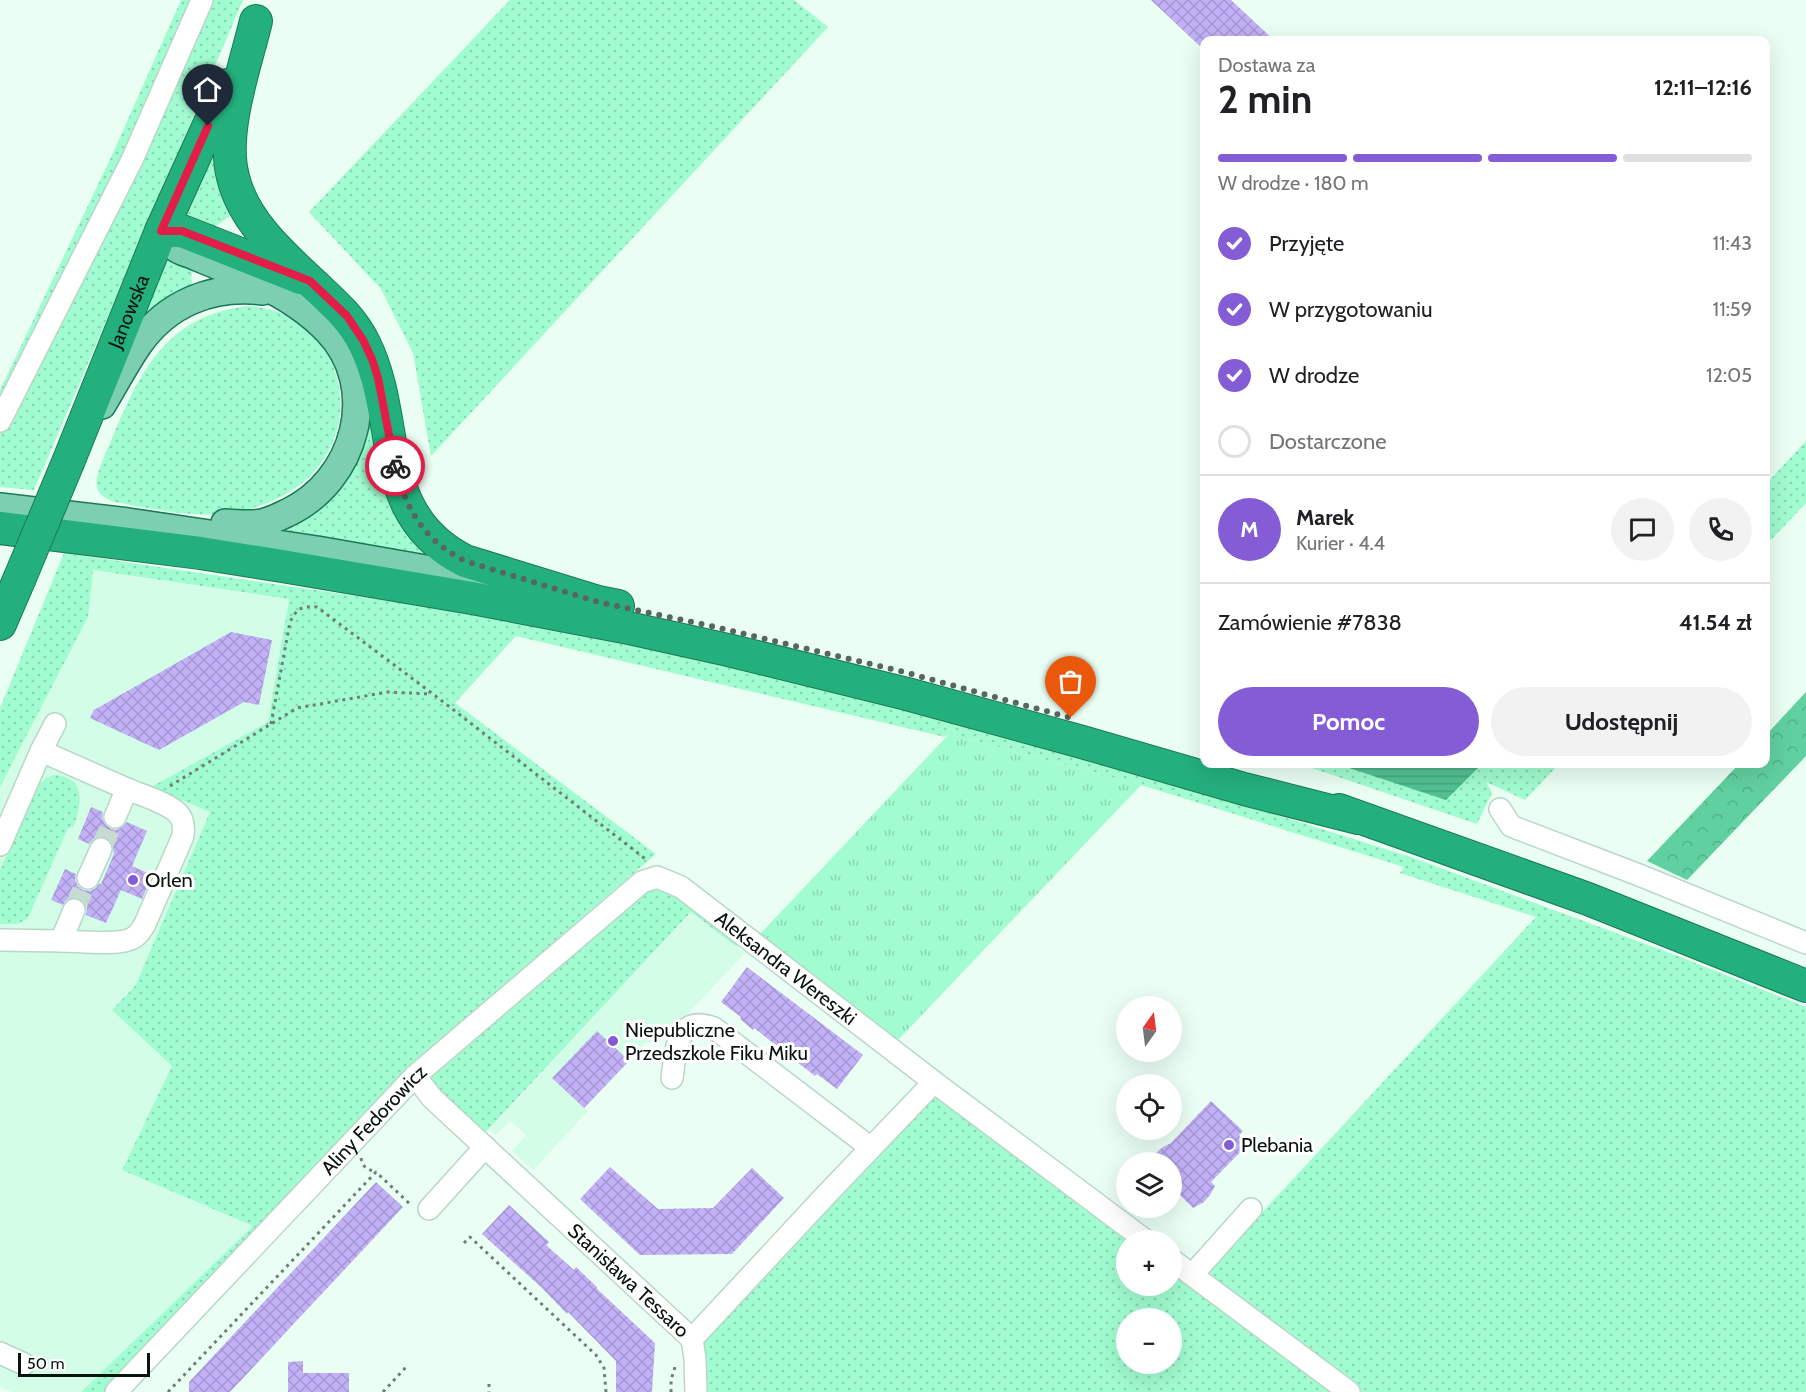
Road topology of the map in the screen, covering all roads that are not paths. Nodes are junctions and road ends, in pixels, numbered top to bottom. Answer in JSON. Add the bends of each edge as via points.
{"nodes":[{"id":1,"x":202,"y":0,"type":"edge"},
{"id":2,"x":260,"y":11,"type":"edge"},
{"id":3,"x":161,"y":231,"type":"junction"},
{"id":4,"x":310,"y":281,"type":"junction"},
{"id":5,"x":276,"y":293,"type":"junction"},
{"id":6,"x":0,"y":421,"type":"edge"},
{"id":7,"x":69,"y":460,"type":"junction"},
{"id":8,"x":0,"y":507,"type":"edge"},
{"id":9,"x":128,"y":522,"type":"junction"},
{"id":10,"x":0,"y":528,"type":"edge"},
{"id":11,"x":598,"y":602,"type":"junction"},
{"id":12,"x":0,"y":624,"type":"edge"},
{"id":13,"x":55,"y":724,"type":"dead end"},
{"id":14,"x":41,"y":751,"type":"junction"},
{"id":15,"x":1200,"y":758,"type":"edge"},
{"id":16,"x":1230,"y":768,"type":"edge"},
{"id":17,"x":127,"y":789,"type":"junction"},
{"id":18,"x":1500,"y":809,"type":"dead end"},
{"id":19,"x":114,"y":817,"type":"tunnel mouth"},
{"id":20,"x":1358,"y":818,"type":"junction"},
{"id":21,"x":0,"y":845,"type":"edge"},
{"id":22,"x":101,"y":849,"type":"tunnel mouth"},
{"id":23,"x":657,"y":877,"type":"joint"},
{"id":24,"x":88,"y":878,"type":"tunnel mouth"},
{"id":25,"x":74,"y":910,"type":"tunnel mouth"},
{"id":26,"x":0,"y":940,"type":"edge"},
{"id":27,"x":61,"y":941,"type":"junction"},
{"id":28,"x":1806,"y":943,"type":"edge"},
{"id":29,"x":1806,"y":986,"type":"edge"},
{"id":30,"x":415,"y":1076,"type":"junction"},
{"id":31,"x":672,"y":1078,"type":"dead end"},
{"id":32,"x":934,"y":1082,"type":"junction"},
{"id":33,"x":485,"y":1148,"type":"junction"},
{"id":34,"x":871,"y":1148,"type":"junction"},
{"id":35,"x":422,"y":1209,"type":"road end"},
{"id":36,"x":1251,"y":1209,"type":"dead end"},
{"id":37,"x":1132,"y":1230,"type":"edge"},
{"id":38,"x":1182,"y":1268,"type":"edge"},
{"id":39,"x":1192,"y":1275,"type":"junction"},
{"id":40,"x":692,"y":1339,"type":"junction"},
{"id":41,"x":0,"y":1353,"type":"edge"},
{"id":42,"x":24,"y":1364,"type":"dead end"},
{"id":43,"x":116,"y":1392,"type":"edge"},
{"id":44,"x":696,"y":1392,"type":"edge"},
{"id":45,"x":1349,"y":1392,"type":"edge"}],
"edges":[{"from":1,"to":6,"type":"street","via":[[132,160]]},
{"from":2,"to":3,"type":"highway","name":"Janowska"},
{"from":2,"to":4,"type":"highway","via":[[229,136],[232,174],[240,199],[259,227]]},
{"from":3,"to":4,"type":"highway","via":[[182,231]]},
{"from":3,"to":5,"type":"main road","via":[[176,247]]},
{"from":3,"to":7,"type":"highway","name":"Janowska"},
{"from":4,"to":11,"type":"highway","via":[[347,316],[372,359],[399,481],[406,503],[422,529],[465,561]]},
{"from":5,"to":7,"type":"main road","via":[[221,291],[183,304],[159,320],[138,346]]},
{"from":5,"to":9,"type":"main road","via":[[298,305],[329,332],[350,369],[356,421],[338,469],[309,502],[263,523]]},
{"from":7,"to":12,"type":"highway","name":"Janowska","bridge":true},
{"from":8,"to":9,"type":"main road"},
{"from":9,"to":11,"type":"main road","via":[[374,560]]},
{"from":10,"to":20,"type":"highway","via":[[282,566],[624,627],[907,694]]},
{"from":11,"to":15,"type":"highway","via":[[904,672]]},
{"from":13,"to":14,"type":"street"},
{"from":14,"to":17,"type":"street"},
{"from":14,"to":21,"type":"street"},
{"from":16,"to":20,"type":"highway"},
{"from":17,"to":19,"type":"street"},
{"from":17,"to":27,"type":"street","via":[[173,809],[184,824],[183,836],[141,932],[119,942]]},
{"from":18,"to":28,"type":"street","via":[[1511,826]]},
{"from":20,"to":29,"type":"highway","via":[[1588,899]]},
{"from":22,"to":24,"type":"street"},
{"from":23,"to":30,"type":"street","name":"Aliny Fedorowicz","via":[[642,882]]},
{"from":23,"to":32,"type":"street","name":"Aleksandra Wereszki","via":[[681,887]]},
{"from":25,"to":27,"type":"street"},
{"from":26,"to":27,"type":"street"},
{"from":30,"to":33,"type":"street","name":"Stanisława Tessaro","via":[[432,1098]]},
{"from":30,"to":43,"type":"street","name":"Aliny Fedorowicz"},
{"from":31,"to":34,"type":"street","via":[[680,1036],[697,1025],[714,1028]]},
{"from":32,"to":34,"type":"street","name":"Stanisława Tessaro"},
{"from":32,"to":37,"type":"street","name":"Aleksandra Wereszki"},
{"from":33,"to":35,"type":"street"},
{"from":33,"to":40,"type":"street","name":"Stanisława Tessaro"},
{"from":34,"to":40,"type":"street","name":"Stanisława Tessaro"},
{"from":36,"to":39,"type":"street"},
{"from":38,"to":39,"type":"street"},
{"from":39,"to":45,"type":"street"},
{"from":40,"to":44,"type":"street"},
{"from":41,"to":42,"type":"street"}]}
